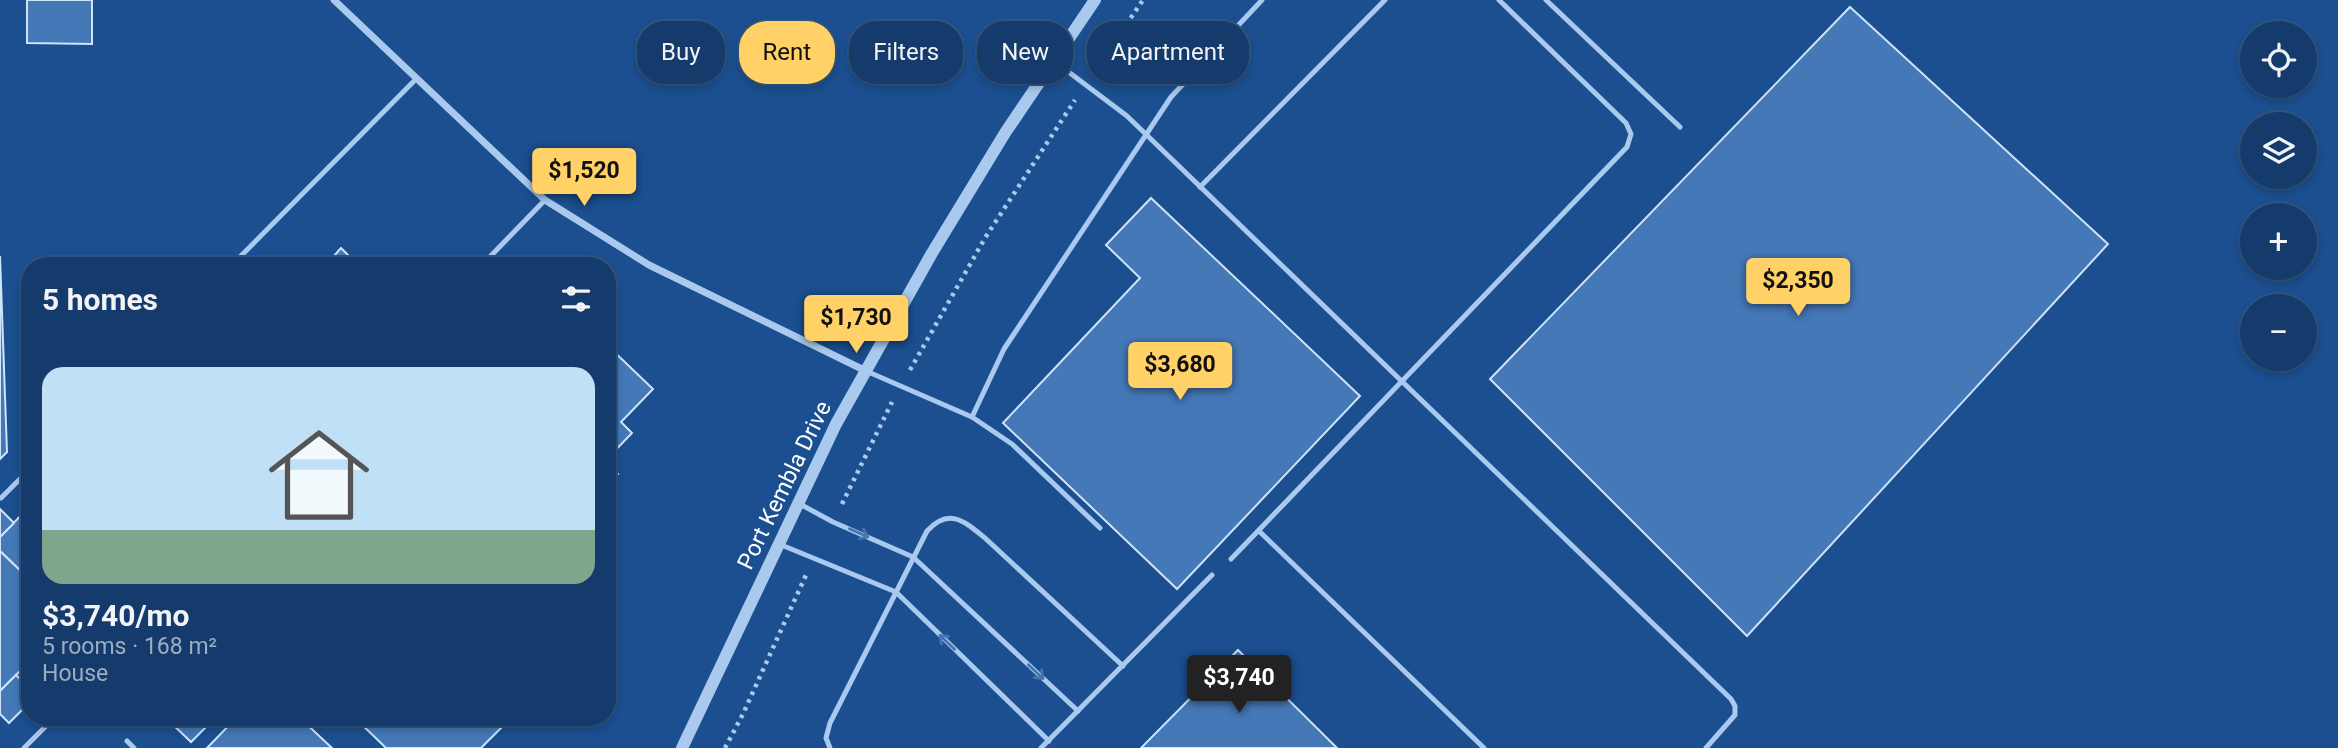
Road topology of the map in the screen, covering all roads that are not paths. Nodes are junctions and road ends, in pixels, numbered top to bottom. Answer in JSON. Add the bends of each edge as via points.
{"nodes":[{"id":1,"x":334,"y":0,"type":"edge"},
{"id":2,"x":1096,"y":0,"type":"edge"},
{"id":3,"x":1262,"y":0,"type":"edge"},
{"id":4,"x":1385,"y":0,"type":"edge"},
{"id":5,"x":1499,"y":0,"type":"edge"},
{"id":6,"x":1546,"y":0,"type":"edge"},
{"id":7,"x":1073,"y":33,"type":"edge"},
{"id":8,"x":1073,"y":75,"type":"edge"},
{"id":9,"x":416,"y":79,"type":"junction"},
{"id":10,"x":1038,"y":84,"type":"edge"},
{"id":11,"x":1681,"y":127,"type":"dead end"},
{"id":12,"x":1146,"y":134,"type":"junction"},
{"id":13,"x":1200,"y":187,"type":"junction"},
{"id":14,"x":545,"y":200,"type":"junction"},
{"id":15,"x":240,"y":257,"type":"edge"},
{"id":16,"x":490,"y":257,"type":"edge"},
{"id":17,"x":866,"y":371,"type":"junction"},
{"id":18,"x":1403,"y":382,"type":"junction"},
{"id":19,"x":972,"y":417,"type":"junction"},
{"id":20,"x":21,"y":478,"type":"edge"},
{"id":21,"x":1,"y":498,"type":"edge"},
{"id":22,"x":798,"y":503,"type":"junction"},
{"id":23,"x":1100,"y":528,"type":"dead end"},
{"id":24,"x":1259,"y":531,"type":"junction"},
{"id":25,"x":778,"y":543,"type":"junction"},
{"id":26,"x":913,"y":557,"type":"junction"},
{"id":27,"x":1231,"y":559,"type":"dead end"},
{"id":28,"x":1212,"y":575,"type":"dead end"},
{"id":29,"x":896,"y":592,"type":"junction"},
{"id":30,"x":1123,"y":666,"type":"junction"},
{"id":31,"x":1078,"y":711,"type":"junction"},
{"id":32,"x":46,"y":726,"type":"edge"},
{"id":33,"x":127,"y":741,"type":"dead end"},
{"id":34,"x":1049,"y":741,"type":"junction"},
{"id":35,"x":24,"y":748,"type":"edge"},
{"id":36,"x":134,"y":748,"type":"edge"},
{"id":37,"x":682,"y":748,"type":"edge"},
{"id":38,"x":830,"y":748,"type":"edge"},
{"id":39,"x":1041,"y":748,"type":"edge"},
{"id":40,"x":1484,"y":748,"type":"edge"},
{"id":41,"x":1706,"y":748,"type":"edge"}],
"edges":[{"from":1,"to":9,"type":"street"},
{"from":2,"to":7,"type":"street","name":"Port Kembla Drive"},
{"from":3,"to":12,"type":"lane","via":[[1171,97]]},
{"from":4,"to":13,"type":"lane"},
{"from":5,"to":18,"type":"lane","via":[[1626,123],[1631,134],[1627,147]]},
{"from":6,"to":11,"type":"lane"},
{"from":8,"to":12,"type":"lane"},
{"from":9,"to":14,"type":"street"},
{"from":9,"to":15,"type":"lane"},
{"from":10,"to":17,"type":"street","name":"Port Kembla Drive","via":[[932,253]]},
{"from":12,"to":13,"type":"lane"},
{"from":12,"to":19,"type":"lane","via":[[1004,349]]},
{"from":13,"to":18,"type":"lane"},
{"from":14,"to":16,"type":"lane"},
{"from":14,"to":17,"type":"street","via":[[649,265]]},
{"from":17,"to":19,"type":"lane"},
{"from":17,"to":22,"type":"street","name":"Port Kembla Drive"},
{"from":18,"to":24,"type":"lane"},
{"from":18,"to":41,"type":"lane","via":[[1731,699],[1735,715]]},
{"from":19,"to":23,"type":"lane","via":[[1012,444]]},
{"from":20,"to":21,"type":"lane"},
{"from":22,"to":25,"type":"street","name":"Port Kembla Drive"},
{"from":22,"to":26,"type":"lane","one_way":true},
{"from":24,"to":27,"type":"lane"},
{"from":24,"to":40,"type":"lane"},
{"from":25,"to":29,"type":"lane"},
{"from":25,"to":37,"type":"street","name":"Port Kembla Drive"},
{"from":26,"to":29,"type":"lane"},
{"from":26,"to":30,"type":"lane","via":[[936,521],[950,517],[966,523]]},
{"from":26,"to":31,"type":"lane","one_way":true},
{"from":28,"to":30,"type":"lane"},
{"from":34,"to":29,"type":"lane","one_way":true},
{"from":29,"to":38,"type":"lane","via":[[830,723],[825,738]]},
{"from":30,"to":31,"type":"lane"},
{"from":31,"to":34,"type":"lane"},
{"from":32,"to":35,"type":"lane"},
{"from":33,"to":36,"type":"lane"},
{"from":34,"to":39,"type":"lane"}]}
